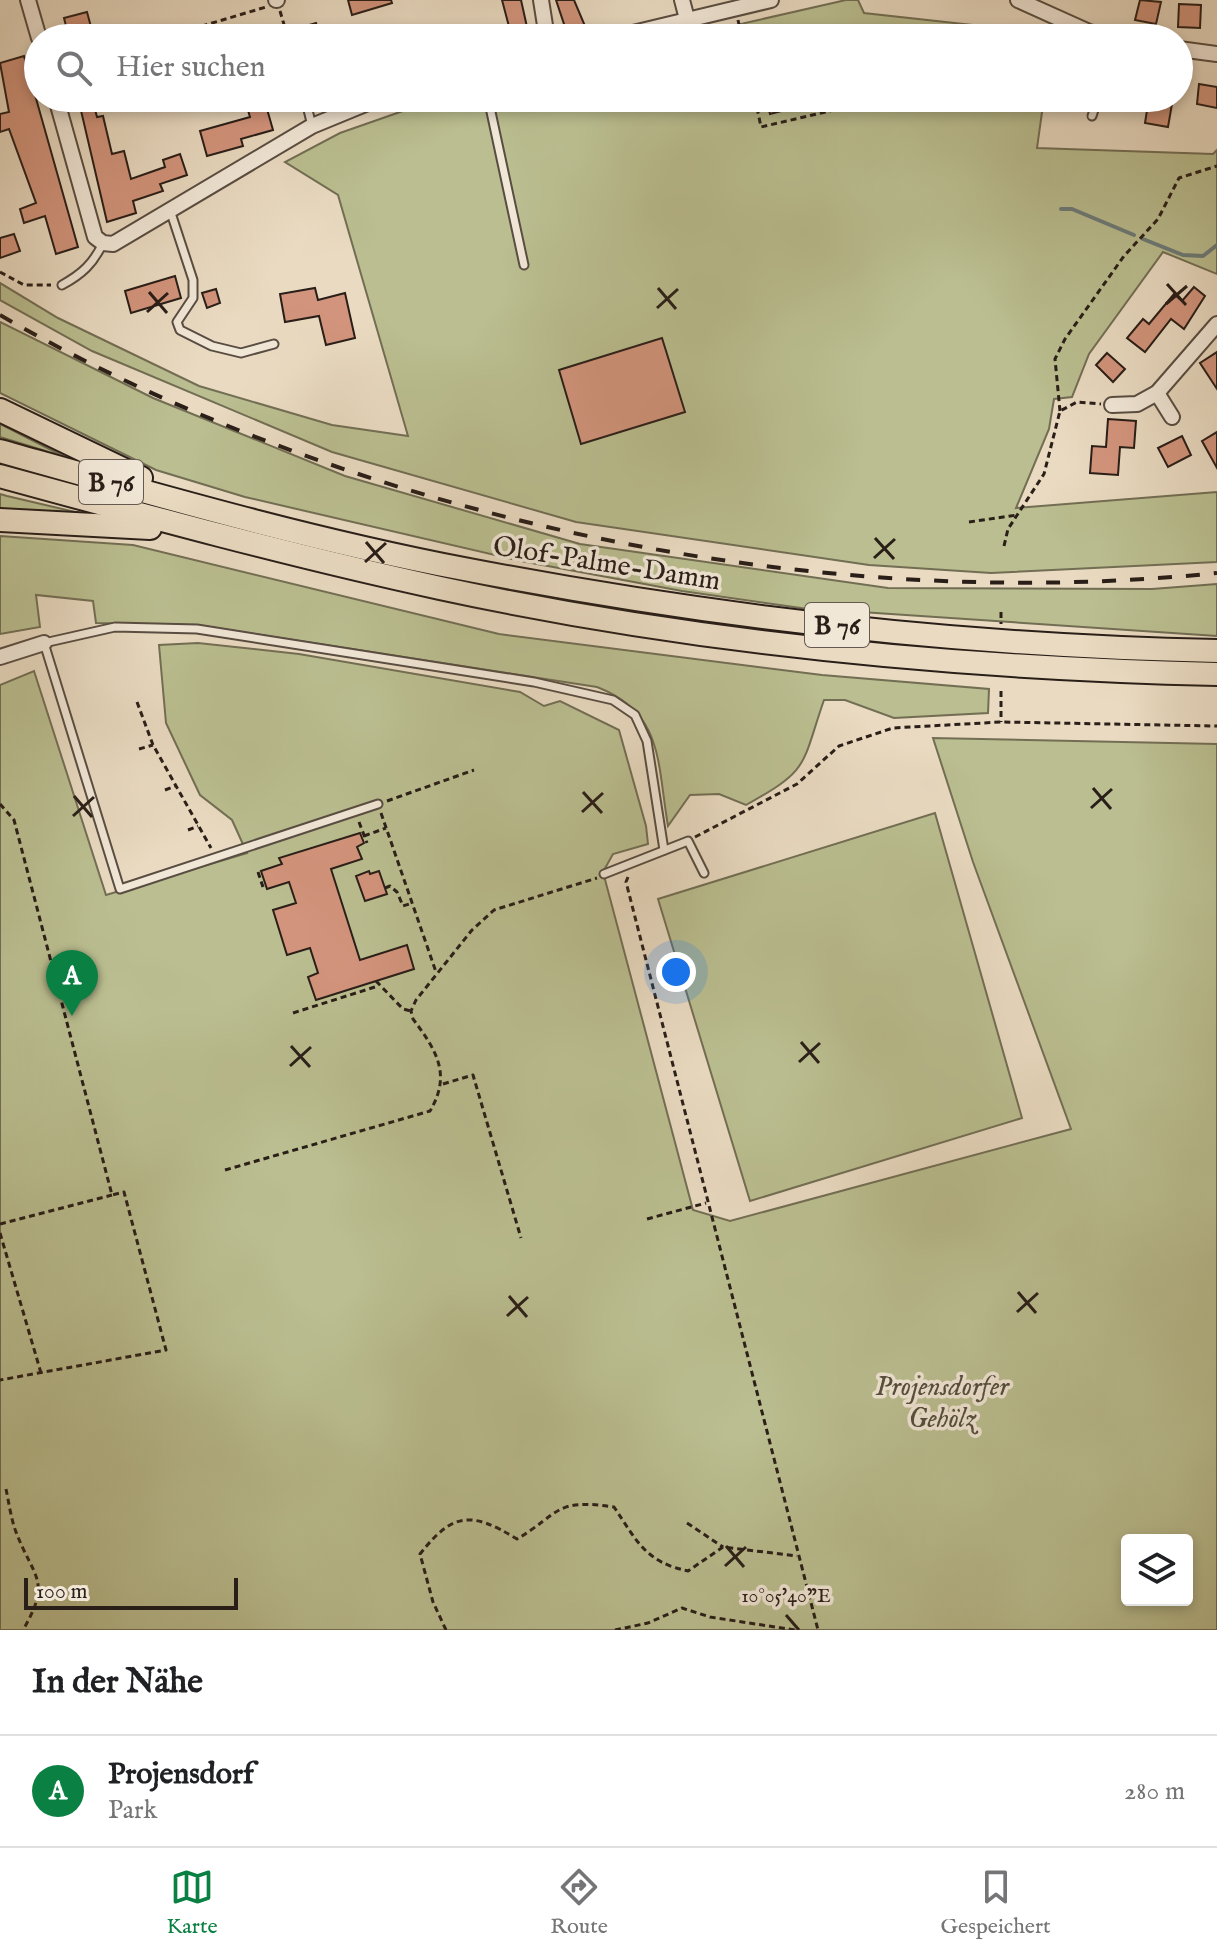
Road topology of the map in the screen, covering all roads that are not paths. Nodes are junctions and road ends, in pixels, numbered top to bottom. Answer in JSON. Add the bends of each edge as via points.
{"nodes":[{"id":1,"x":28,"y":0,"type":"edge"},
{"id":2,"x":541,"y":0,"type":"edge"},
{"id":3,"x":682,"y":0,"type":"edge"},
{"id":4,"x":771,"y":0,"type":"edge"},
{"id":5,"x":1018,"y":0,"type":"edge"},
{"id":6,"x":687,"y":19,"type":"junction"},
{"id":7,"x":35,"y":24,"type":"edge"},
{"id":8,"x":545,"y":24,"type":"edge"},
{"id":9,"x":667,"y":24,"type":"edge"},
{"id":10,"x":1072,"y":24,"type":"edge"},
{"id":11,"x":1193,"y":51,"type":"edge"},
{"id":12,"x":1217,"y":54,"type":"edge"},
{"id":13,"x":60,"y":112,"type":"edge"},
{"id":14,"x":308,"y":112,"type":"edge"},
{"id":15,"x":346,"y":112,"type":"edge"},
{"id":16,"x":491,"y":112,"type":"edge"},
{"id":17,"x":1093,"y":112,"type":"edge"},
{"id":18,"x":1092,"y":116,"type":"dead end"},
{"id":19,"x":312,"y":126,"type":"junction"},
{"id":20,"x":170,"y":210,"type":"junction"},
{"id":21,"x":103,"y":243,"type":"junction"},
{"id":22,"x":524,"y":265,"type":"dead end"},
{"id":23,"x":62,"y":285,"type":"road end"},
{"id":24,"x":1217,"y":324,"type":"edge"},
{"id":25,"x":274,"y":344,"type":"dead end"},
{"id":26,"x":1157,"y":393,"type":"junction"},
{"id":27,"x":1112,"y":405,"type":"road end"},
{"id":28,"x":0,"y":410,"type":"edge"},
{"id":29,"x":1172,"y":417,"type":"dead end"},
{"id":30,"x":0,"y":451,"type":"edge"},
{"id":31,"x":0,"y":476,"type":"edge"},
{"id":32,"x":223,"y":513,"type":"junction"},
{"id":33,"x":0,"y":520,"type":"edge"},
{"id":34,"x":211,"y":534,"type":"junction"},
{"id":35,"x":44,"y":643,"type":"junction"},
{"id":36,"x":1217,"y":651,"type":"edge"},
{"id":37,"x":0,"y":657,"type":"edge"},
{"id":38,"x":1217,"y":674,"type":"edge"},
{"id":39,"x":378,"y":804,"type":"road end"},
{"id":40,"x":664,"y":850,"type":"junction"},
{"id":41,"x":704,"y":873,"type":"dead end"},
{"id":42,"x":604,"y":874,"type":"road end"}],
"edges":[{"from":1,"to":7,"type":"street"},
{"from":2,"to":8,"type":"street"},
{"from":3,"to":6,"type":"street"},
{"from":4,"to":6,"type":"street"},
{"from":5,"to":10,"type":"street"},
{"from":6,"to":9,"type":"street"},
{"from":11,"to":12,"type":"street"},
{"from":13,"to":21,"type":"street","via":[[95,237]]},
{"from":14,"to":19,"type":"lane"},
{"from":15,"to":19,"type":"street"},
{"from":16,"to":22,"type":"lane"},
{"from":17,"to":18,"type":"lane"},
{"from":19,"to":20,"type":"street"},
{"from":20,"to":21,"type":"street","via":[[113,244]]},
{"from":20,"to":25,"type":"lane","via":[[193,280],[193,298],[177,322],[180,330],[241,353]]},
{"from":21,"to":23,"type":"lane","via":[[88,268]]},
{"from":24,"to":26,"type":"street"},
{"from":26,"to":27,"type":"street","via":[[1137,404]]},
{"from":26,"to":29,"type":"street"},
{"from":28,"to":32,"type":"highway","via":[[110,466]]},
{"from":30,"to":32,"type":"highway","name":"Olof-Palme-Damm","number":"B 76"},
{"from":31,"to":34,"type":"highway","name":"Olof-Palme-Damm","number":"B 76"},
{"from":32,"to":36,"type":"highway","name":"Olof-Palme-Damm","number":"B 76","via":[[460,568],[693,608],[910,633]]},
{"from":33,"to":34,"type":"highway"},
{"from":34,"to":38,"type":"highway","name":"Olof-Palme-Damm","number":"B 76","via":[[441,588],[678,630],[910,657]]},
{"from":35,"to":37,"type":"street"},
{"from":35,"to":39,"type":"lane","via":[[120,889]]},
{"from":35,"to":40,"type":"lane","via":[[136,625],[197,629],[534,682],[613,700],[635,715],[647,741]]},
{"from":40,"to":41,"type":"lane","via":[[688,841]]},
{"from":40,"to":42,"type":"lane"}]}
